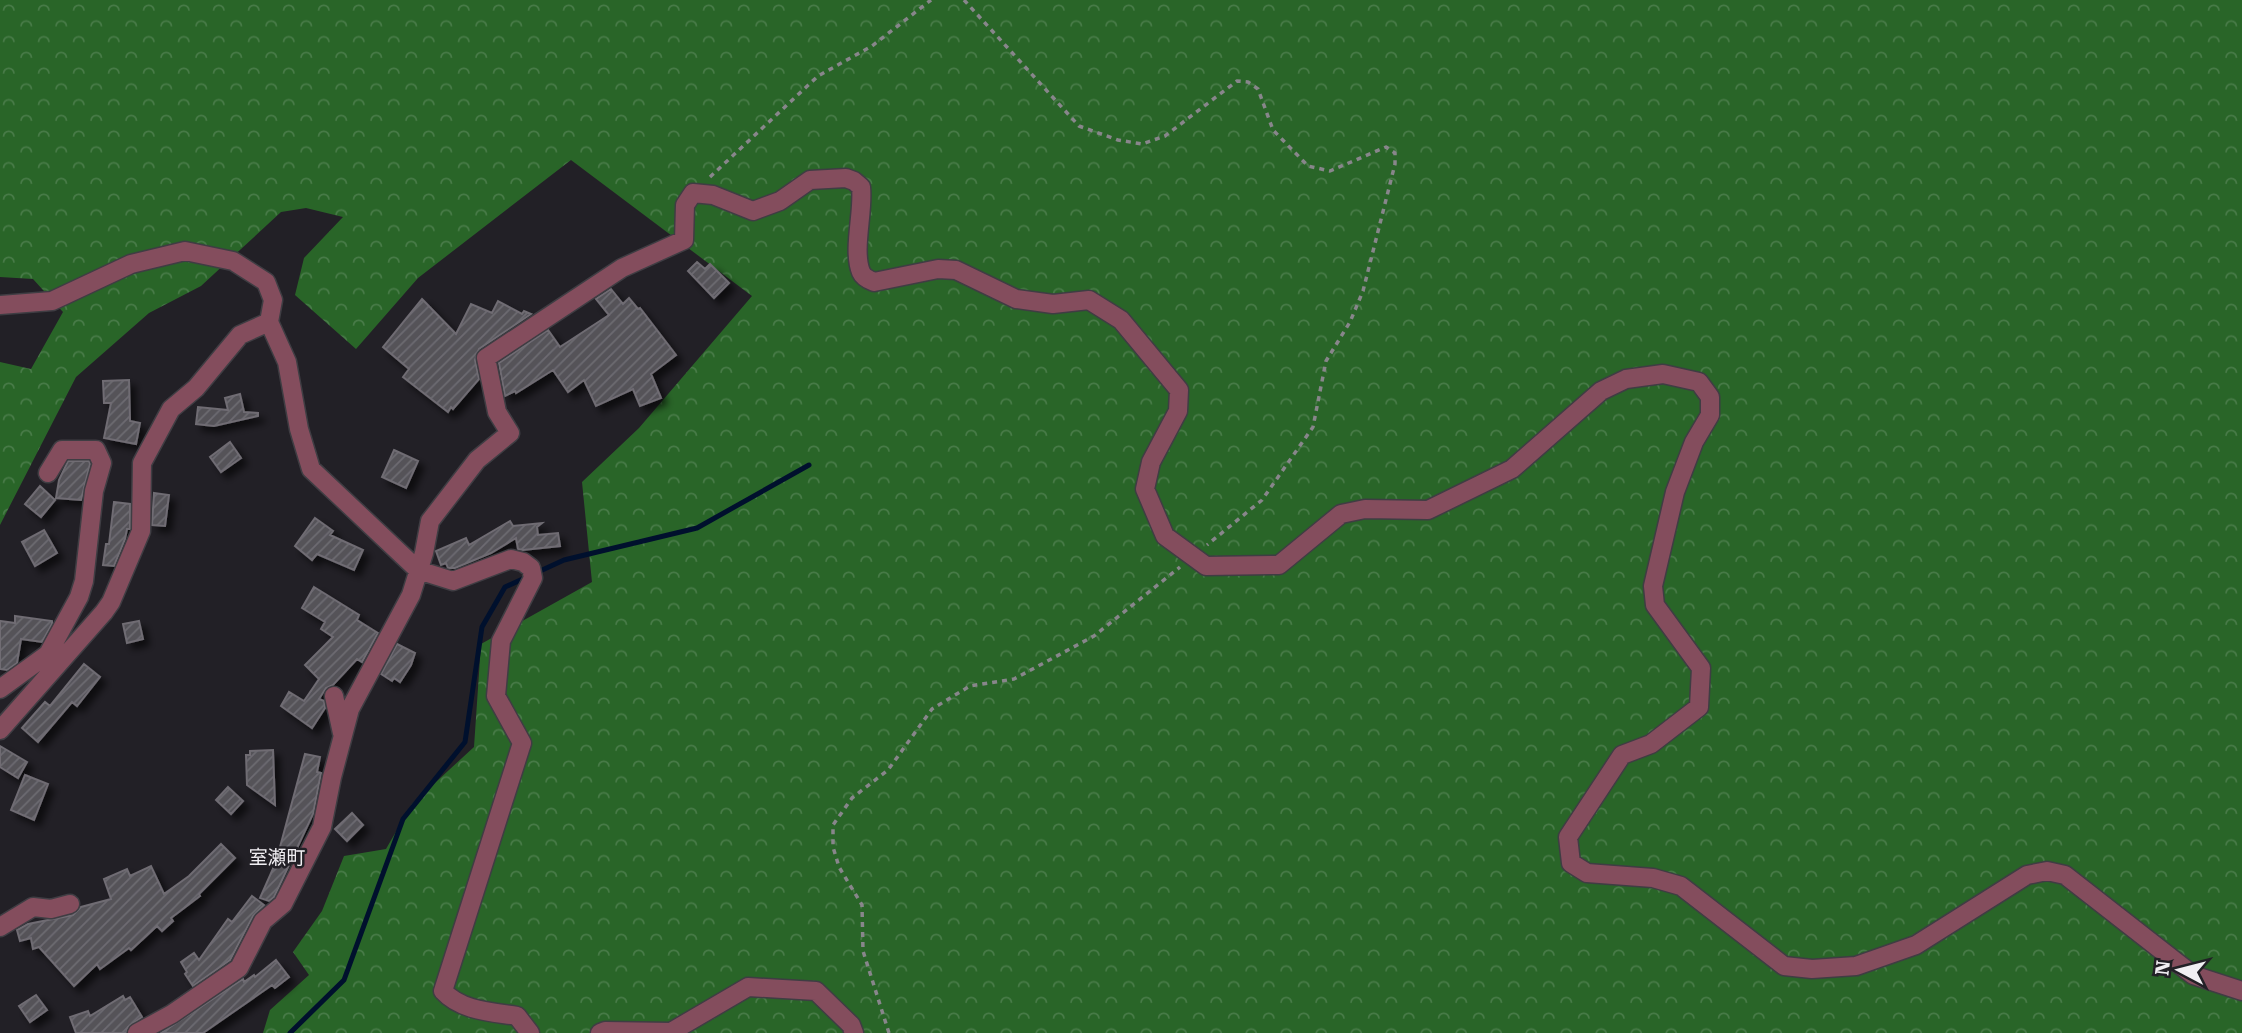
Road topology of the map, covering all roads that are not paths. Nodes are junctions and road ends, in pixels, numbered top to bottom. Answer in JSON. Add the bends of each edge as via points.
{"nodes":[{"id":1,"x":0,"y":305,"type":"edge"},
{"id":2,"x":269,"y":323,"type":"junction"},
{"id":3,"x":48,"y":473,"type":"dead end"},
{"id":4,"x":418,"y":570,"type":"junction"},
{"id":5,"x":0,"y":689,"type":"edge"},
{"id":6,"x":334,"y":696,"type":"dead end"},
{"id":7,"x":0,"y":730,"type":"edge"},
{"id":8,"x":343,"y":740,"type":"junction"},
{"id":9,"x":70,"y":904,"type":"dead end"},
{"id":10,"x":0,"y":927,"type":"edge"},
{"id":11,"x":2242,"y":991,"type":"edge"},
{"id":12,"x":137,"y":1033,"type":"edge"},
{"id":13,"x":530,"y":1033,"type":"edge"},
{"id":14,"x":600,"y":1033,"type":"edge"},
{"id":15,"x":854,"y":1033,"type":"edge"}],
"edges":[{"from":1,"to":2,"type":"street","via":[[52,301],[131,264],[184,251],[233,261],[266,282],[273,300]]},
{"from":2,"to":4,"type":"street","via":[[287,362],[311,469]]},
{"from":2,"to":7,"type":"street","via":[[240,335],[171,409],[142,463],[141,531],[111,602]]},
{"from":3,"to":5,"type":"street","via":[[62,450],[96,450],[103,463],[93,491],[84,581],[48,653]]},
{"from":4,"to":8,"type":"street","via":[[411,594],[350,709]]},
{"from":4,"to":11,"type":"street","via":[[430,521],[477,460],[510,433],[497,412],[486,358],[622,268],[684,240],[685,205],[693,193],[713,195],[753,211],[780,201],[810,180],[846,178],[861,187],[858,243],[861,272],[867,279],[874,282],[938,269],[956,270],[1016,299],[1053,304],[1089,300],[1121,320],[1179,390],[1178,411],[1151,462],[1145,489],[1166,536],[1206,565],[1279,565],[1341,514],[1365,509],[1428,510],[1512,469],[1601,391],[1626,379],[1663,374],[1699,382],[1710,397],[1710,415],[1675,492],[1653,586],[1655,605],[1701,668],[1699,707],[1651,744],[1622,755],[1568,837],[1571,863],[1587,873],[1653,878],[1681,886],[1784,966],[1812,969],[1856,966],[1916,945],[2027,875],[2047,871],[2065,876],[2193,975]]},
{"from":4,"to":13,"type":"street","via":[[453,581],[511,559],[531,568],[533,578],[501,641],[496,696],[522,743],[443,991],[451,1000],[483,1011],[517,1016]]},
{"from":6,"to":8,"type":"street"},
{"from":8,"to":12,"type":"street","via":[[322,827],[283,904],[263,921],[239,968]]},
{"from":9,"to":10,"type":"street","via":[[51,909],[33,906]]},
{"from":14,"to":15,"type":"street","via":[[671,1032],[748,987],[816,991]]}]}
